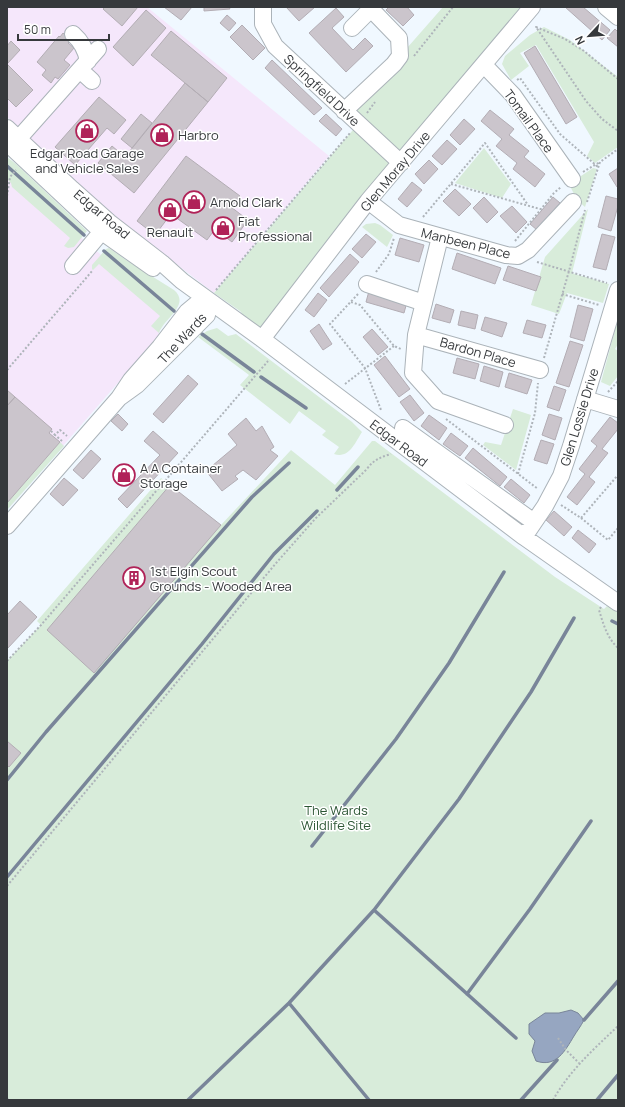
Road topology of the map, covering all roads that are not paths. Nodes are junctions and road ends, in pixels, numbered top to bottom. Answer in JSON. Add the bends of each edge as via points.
{"nodes":[{"id":1,"x":263,"y":7,"type":"edge"},
{"id":2,"x":532,"y":7,"type":"edge"},
{"id":3,"x":606,"y":7,"type":"edge"},
{"id":4,"x":370,"y":8,"type":"edge"},
{"id":5,"x":618,"y":17,"type":"edge"},
{"id":6,"x":352,"y":28,"type":"dead end"},
{"id":7,"x":73,"y":34,"type":"dead end"},
{"id":8,"x":88,"y":60,"type":"junction"},
{"id":9,"x":484,"y":65,"type":"junction"},
{"id":10,"x":92,"y":81,"type":"dead end"},
{"id":11,"x":344,"y":111,"type":"junction"},
{"id":12,"x":11,"y":139,"type":"edge"},
{"id":13,"x":401,"y":163,"type":"junction"},
{"id":14,"x":572,"y":179,"type":"road end"},
{"id":15,"x":368,"y":202,"type":"junction"},
{"id":16,"x":573,"y":202,"type":"dead end"},
{"id":17,"x":106,"y":227,"type":"junction"},
{"id":18,"x":440,"y":237,"type":"junction"},
{"id":19,"x":73,"y":266,"type":"dead end"},
{"id":20,"x":186,"y":284,"type":"junction"},
{"id":21,"x":367,"y":284,"type":"road end"},
{"id":22,"x":614,"y":287,"type":"edge"},
{"id":23,"x":210,"y":303,"type":"junction"},
{"id":24,"x":424,"y":303,"type":"junction"},
{"id":25,"x":192,"y":308,"type":"junction"},
{"id":26,"x":416,"y":334,"type":"junction"},
{"id":27,"x":262,"y":339,"type":"junction"},
{"id":28,"x":540,"y":370,"type":"road end"},
{"id":29,"x":119,"y":398,"type":"junction"},
{"id":30,"x":585,"y":399,"type":"junction"},
{"id":31,"x":618,"y":409,"type":"edge"},
{"id":32,"x":505,"y":425,"type":"dead end"},
{"id":33,"x":403,"y":428,"type":"dead end"},
{"id":34,"x":534,"y":522,"type":"junction"},
{"id":35,"x":7,"y":526,"type":"edge"},
{"id":36,"x":524,"y":536,"type":"junction"},
{"id":37,"x":612,"y":600,"type":"edge"}],
"edges":[{"from":1,"to":11,"type":"street","name":"Springfield Drive","via":[[263,24],[275,46]]},
{"from":2,"to":9,"type":"street","name":"Glen Moray Drive"},
{"from":3,"to":5,"type":"street"},
{"from":4,"to":6,"type":"street"},
{"from":4,"to":11,"type":"street","via":[[399,38],[400,56]]},
{"from":7,"to":8,"type":"street","via":[[82,43]]},
{"from":8,"to":10,"type":"street"},
{"from":8,"to":12,"type":"street"},
{"from":9,"to":13,"type":"street","name":"Glen Moray Drive"},
{"from":9,"to":14,"type":"street","name":"Tomail Place","via":[[513,95]]},
{"from":11,"to":13,"type":"street","name":"Springfield Drive"},
{"from":12,"to":17,"type":"street","name":"Edgar Road","via":[[72,189]]},
{"from":13,"to":15,"type":"street","name":"Glen Moray Drive"},
{"from":15,"to":18,"type":"street","name":"Manbeen Place","via":[[399,225]]},
{"from":15,"to":27,"type":"street","name":"Glen Moray Drive"},
{"from":16,"to":18,"type":"street","name":"Manbeen Place","via":[[528,250],[515,250],[506,254]]},
{"from":17,"to":19,"type":"street"},
{"from":17,"to":20,"type":"street","name":"Edgar Road","via":[[162,262]]},
{"from":18,"to":24,"type":"street"},
{"from":20,"to":23,"type":"street","name":"Edgar Road"},
{"from":20,"to":25,"type":"street","via":[[193,300]]},
{"from":21,"to":24,"type":"street"},
{"from":22,"to":30,"type":"street","name":"Glen Lossie Drive","via":[[612,309]]},
{"from":23,"to":25,"type":"street","name":"The Wards","via":[[200,302]]},
{"from":23,"to":27,"type":"street","name":"Edgar Road"},
{"from":23,"to":29,"type":"street","name":"The Wards","via":[[137,385]]},
{"from":24,"to":26,"type":"street"},
{"from":25,"to":29,"type":"street","name":"The Wards","via":[[131,380]]},
{"from":26,"to":28,"type":"street","name":"Bardon Place"},
{"from":26,"to":32,"type":"street","via":[[413,373],[438,401]]},
{"from":27,"to":36,"type":"street","name":"Edgar Road"},
{"from":29,"to":35,"type":"street","name":"The Wards"},
{"from":30,"to":31,"type":"street"},
{"from":30,"to":34,"type":"street","name":"Glen Lossie Drive","via":[[561,476]]},
{"from":33,"to":34,"type":"street"},
{"from":34,"to":36,"type":"street","name":"Glen Lossie Drive"},
{"from":36,"to":37,"type":"street","name":"Edgar Road"}]}
